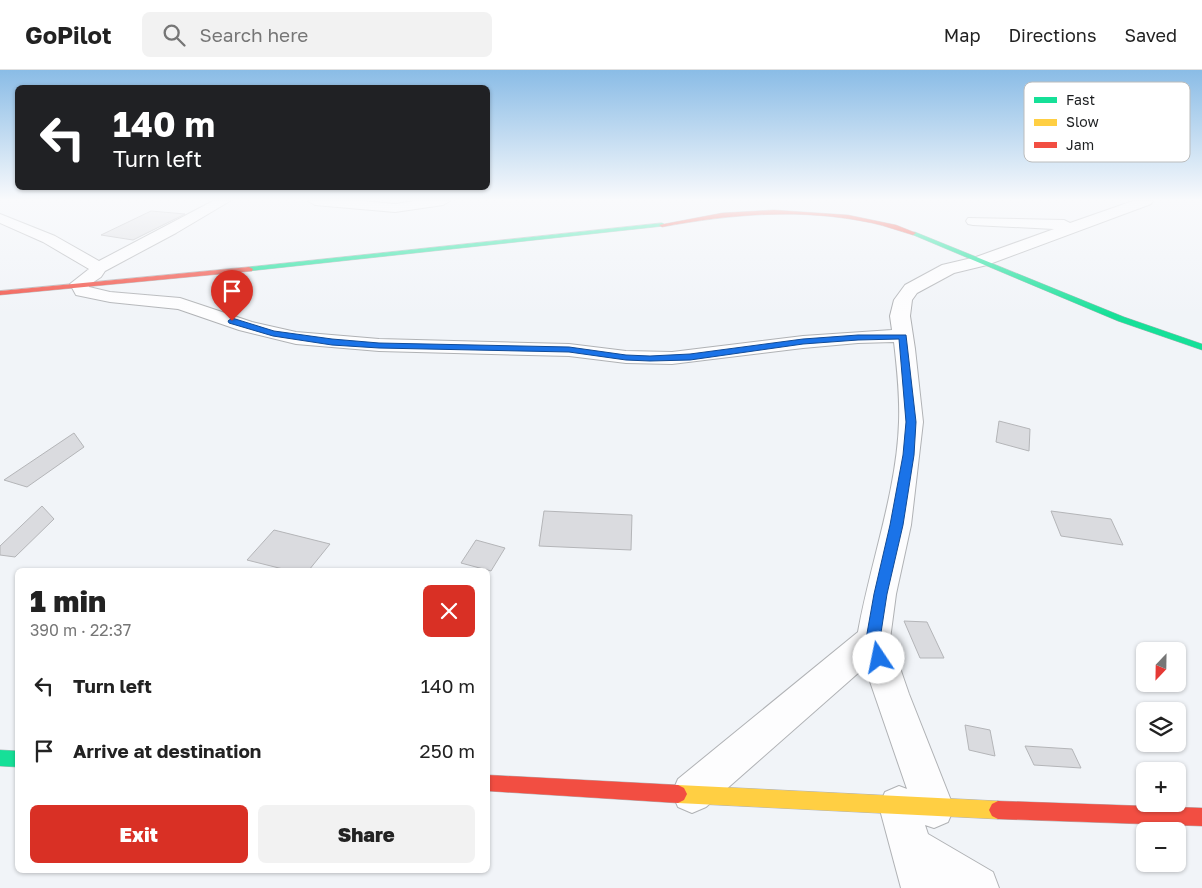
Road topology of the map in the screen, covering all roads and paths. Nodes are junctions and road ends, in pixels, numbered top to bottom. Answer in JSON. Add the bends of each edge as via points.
{"nodes":[{"id":1,"x":49,"y":239,"type":"edge"},
{"id":2,"x":153,"y":239,"type":"edge"},
{"id":3,"x":524,"y":239,"type":"edge"},
{"id":4,"x":929,"y":239,"type":"edge"},
{"id":5,"x":1041,"y":239,"type":"edge"},
{"id":6,"x":981,"y":261,"type":"junction"},
{"id":7,"x":98,"y":268,"type":"junction"},
{"id":8,"x":79,"y":284,"type":"junction"},
{"id":9,"x":0,"y":293,"type":"edge"},
{"id":10,"x":903,"y":336,"type":"junction"},
{"id":11,"x":1202,"y":347,"type":"edge"},
{"id":12,"x":873,"y":639,"type":"junction"},
{"id":13,"x":0,"y":758,"type":"edge"},
{"id":14,"x":15,"y":759,"type":"edge"},
{"id":15,"x":490,"y":782,"type":"edge"},
{"id":16,"x":692,"y":793,"type":"junction"},
{"id":17,"x":917,"y":807,"type":"junction"},
{"id":18,"x":1202,"y":817,"type":"edge"},
{"id":19,"x":912,"y":848,"type":"junction"},
{"id":20,"x":923,"y":888,"type":"edge"},
{"id":21,"x":977,"y":888,"type":"edge"}],
"edges":[{"from":1,"to":7,"type":"street"},
{"from":2,"to":7,"type":"street"},
{"from":3,"to":8,"type":"street","via":[[118,283]]},
{"from":4,"to":6,"type":"street"},
{"from":5,"to":6,"type":"street"},
{"from":6,"to":10,"type":"street","via":[[948,269],[911,289],[903,300],[900,316]]},
{"from":6,"to":11,"type":"street","via":[[1121,319]]},
{"from":7,"to":8,"type":"street"},
{"from":8,"to":9,"type":"street"},
{"from":8,"to":10,"type":"street","via":[[82,290],[92,294],[180,304],[246,326],[296,338],[379,345],[569,350],[626,358],[672,358],[803,342]]},
{"from":10,"to":12,"type":"street","via":[[910,394],[909,447],[897,525]]},
{"from":12,"to":16,"type":"street"},
{"from":12,"to":17,"type":"street","via":[[891,694]]},
{"from":13,"to":14,"type":"street"},
{"from":15,"to":16,"type":"street"},
{"from":16,"to":17,"type":"street"},
{"from":17,"to":18,"type":"street"},
{"from":17,"to":19,"type":"street"},
{"from":19,"to":20,"type":"street"},
{"from":19,"to":21,"type":"street"}]}
